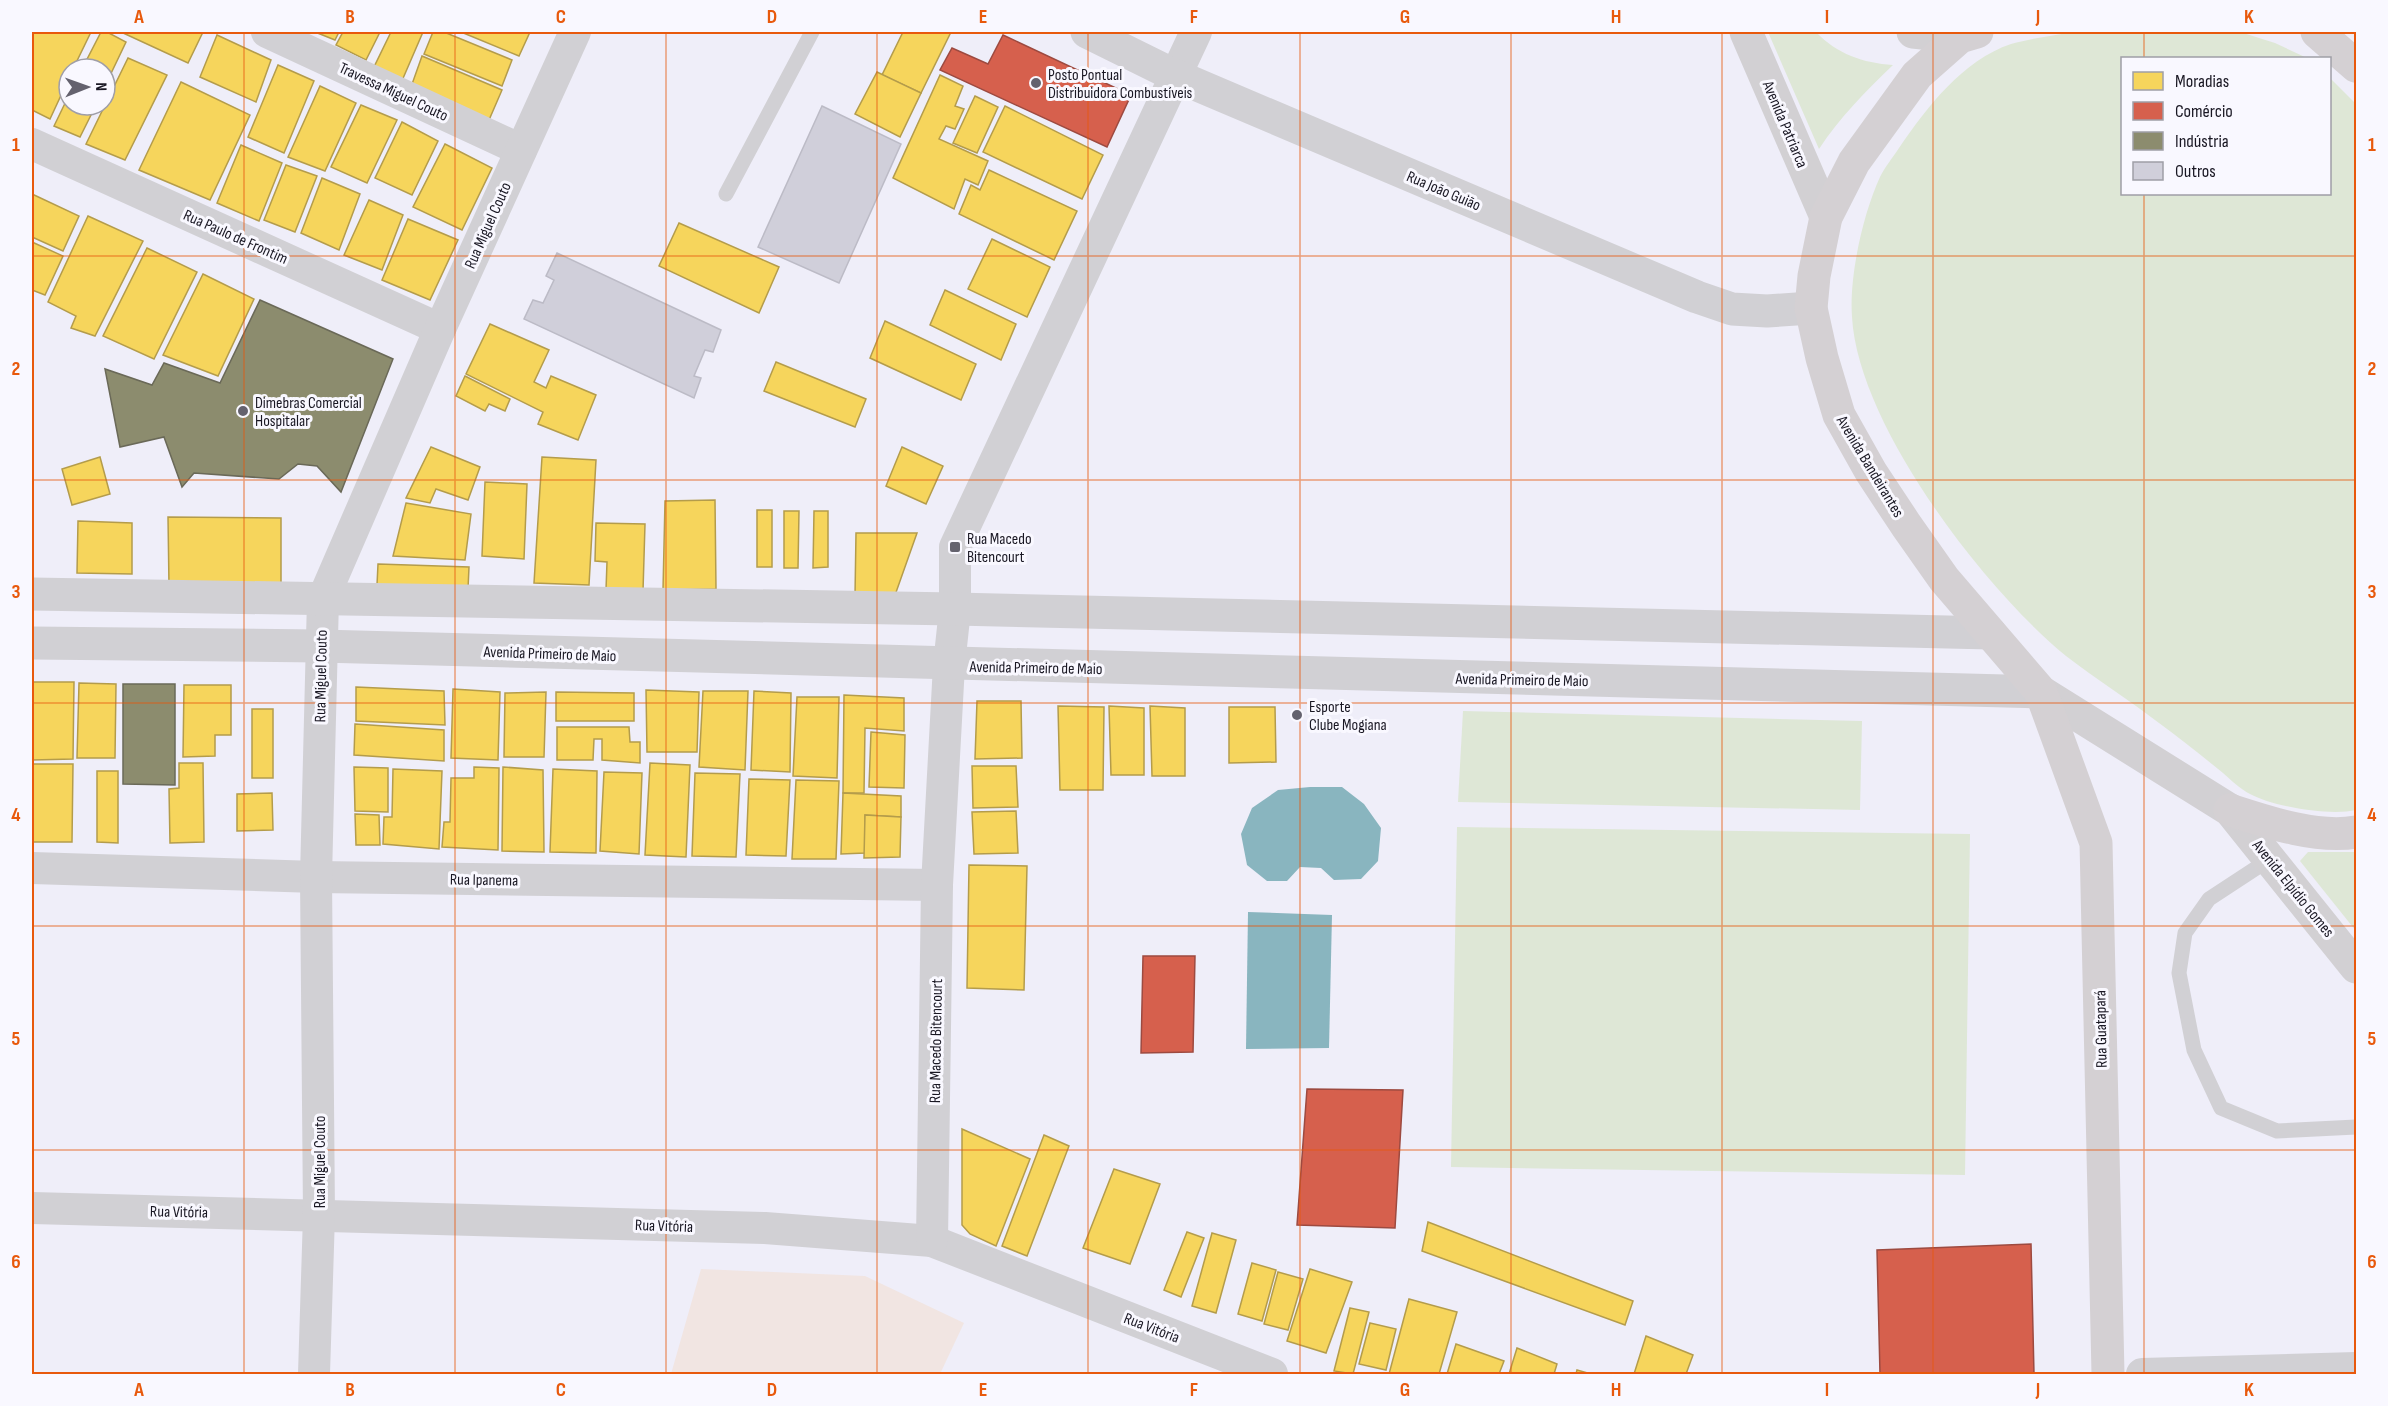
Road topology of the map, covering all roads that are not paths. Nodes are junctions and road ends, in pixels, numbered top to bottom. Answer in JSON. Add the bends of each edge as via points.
{"nodes":[{"id":1,"x":267,"y":32,"type":"edge"},
{"id":2,"x":575,"y":32,"type":"edge"},
{"id":3,"x":813,"y":32,"type":"edge"},
{"id":4,"x":1087,"y":32,"type":"edge"},
{"id":5,"x":1196,"y":32,"type":"edge"},
{"id":6,"x":1746,"y":32,"type":"edge"},
{"id":7,"x":1913,"y":32,"type":"edge"},
{"id":8,"x":2317,"y":32,"type":"edge"},
{"id":9,"x":1968,"y":34,"type":"edge"},
{"id":10,"x":2356,"y":66,"type":"edge"},
{"id":11,"x":1174,"y":75,"type":"junction"},
{"id":12,"x":32,"y":144,"type":"edge"},
{"id":13,"x":521,"y":150,"type":"junction"},
{"id":14,"x":726,"y":194,"type":"dead end"},
{"id":15,"x":1826,"y":217,"type":"junction"},
{"id":16,"x":1811,"y":308,"type":"junction"},
{"id":17,"x":440,"y":329,"type":"junction"},
{"id":18,"x":32,"y":594,"type":"edge"},
{"id":19,"x":323,"y":599,"type":"junction"},
{"id":20,"x":955,"y":609,"type":"junction"},
{"id":21,"x":1990,"y":633,"type":"junction"},
{"id":22,"x":32,"y":643,"type":"edge"},
{"id":23,"x":321,"y":646,"type":"junction"},
{"id":24,"x":949,"y":664,"type":"junction"},
{"id":25,"x":2041,"y":692,"type":"junction"},
{"id":26,"x":2230,"y":810,"type":"junction"},
{"id":27,"x":2356,"y":832,"type":"edge"},
{"id":28,"x":2270,"y":859,"type":"junction"},
{"id":29,"x":32,"y":868,"type":"edge"},
{"id":30,"x":316,"y":877,"type":"junction"},
{"id":31,"x":937,"y":885,"type":"junction"},
{"id":32,"x":2356,"y":967,"type":"edge"},
{"id":33,"x":2356,"y":1127,"type":"edge"},
{"id":34,"x":32,"y":1208,"type":"edge"},
{"id":35,"x":319,"y":1215,"type":"junction"},
{"id":36,"x":932,"y":1241,"type":"junction"},
{"id":37,"x":2356,"y":1368,"type":"edge"},
{"id":38,"x":314,"y":1374,"type":"edge"},
{"id":39,"x":1272,"y":1374,"type":"edge"},
{"id":40,"x":2108,"y":1374,"type":"edge"},
{"id":41,"x":2142,"y":1374,"type":"edge"}],
"edges":[{"from":1,"to":13,"type":"street","name":"Travessa Miguel Couto"},
{"from":2,"to":13,"type":"street","name":"Rua Miguel Couto"},
{"from":3,"to":14,"type":"lane"},
{"from":4,"to":11,"type":"street","name":"Rua João Guião"},
{"from":5,"to":11,"type":"street","name":"Rua Macedo Bitencourt"},
{"from":6,"to":15,"type":"main road","name":"Avenida Patriarca"},
{"from":7,"to":9,"type":"main road"},
{"from":8,"to":10,"type":"main road"},
{"from":9,"to":15,"type":"main road","name":"Avenida Bandeirantes","via":[[1917,75],[1854,162]]},
{"from":11,"to":16,"type":"street","name":"Rua João Guião","via":[[1697,297],[1732,309]]},
{"from":11,"to":20,"type":"street","name":"Rua Macedo Bitencourt","via":[[955,547]]},
{"from":12,"to":17,"type":"street","name":"Rua Paulo de Frontim"},
{"from":13,"to":17,"type":"street","name":"Rua Miguel Couto"},
{"from":15,"to":16,"type":"main road","name":"Avenida Bandeirantes"},
{"from":16,"to":21,"type":"main road","name":"Avenida Bandeirantes","via":[[1839,415],[1906,525],[1944,579]]},
{"from":17,"to":19,"type":"street","name":"Rua Miguel Couto"},
{"from":18,"to":19,"type":"street"},
{"from":19,"to":20,"type":"street"},
{"from":19,"to":23,"type":"street","name":"Rua Miguel Couto"},
{"from":20,"to":21,"type":"street"},
{"from":20,"to":24,"type":"street","name":"Rua Macedo Bitencourt"},
{"from":21,"to":25,"type":"main road","name":"Avenida Bandeirantes"},
{"from":22,"to":23,"type":"street","name":"Avenida Primeiro de Maio"},
{"from":23,"to":24,"type":"street","name":"Avenida Primeiro de Maio"},
{"from":23,"to":30,"type":"street","name":"Rua Miguel Couto"},
{"from":24,"to":25,"type":"street","name":"Avenida Primeiro de Maio"},
{"from":24,"to":31,"type":"street","name":"Rua Macedo Bitencourt"},
{"from":25,"to":26,"type":"main road","name":"Avenida Bandeirantes"},
{"from":25,"to":40,"type":"main road","name":"Rua Guatapará","via":[[2096,843]]},
{"from":26,"to":27,"type":"main road","via":[[2277,825],[2319,832]]},
{"from":26,"to":28,"type":"main road","name":"Avenida Elpídio Gomes"},
{"from":28,"to":32,"type":"main road","name":"Avenida Elpídio Gomes"},
{"from":28,"to":33,"type":"lane","via":[[2209,899],[2185,933],[2179,973],[2194,1050],[2221,1108],[2277,1131]]},
{"from":29,"to":30,"type":"street","name":"Rua Ipanema"},
{"from":30,"to":31,"type":"street","name":"Rua Ipanema"},
{"from":30,"to":35,"type":"street","name":"Rua Miguel Couto"},
{"from":31,"to":36,"type":"street","name":"Rua Macedo Bitencourt"},
{"from":34,"to":35,"type":"street","name":"Rua Vitória"},
{"from":35,"to":36,"type":"street","name":"Rua Vitória","via":[[765,1228]]},
{"from":35,"to":38,"type":"street","name":"Rua Miguel Couto"},
{"from":36,"to":39,"type":"street","name":"Rua Vitória"},
{"from":37,"to":41,"type":"street"}]}
